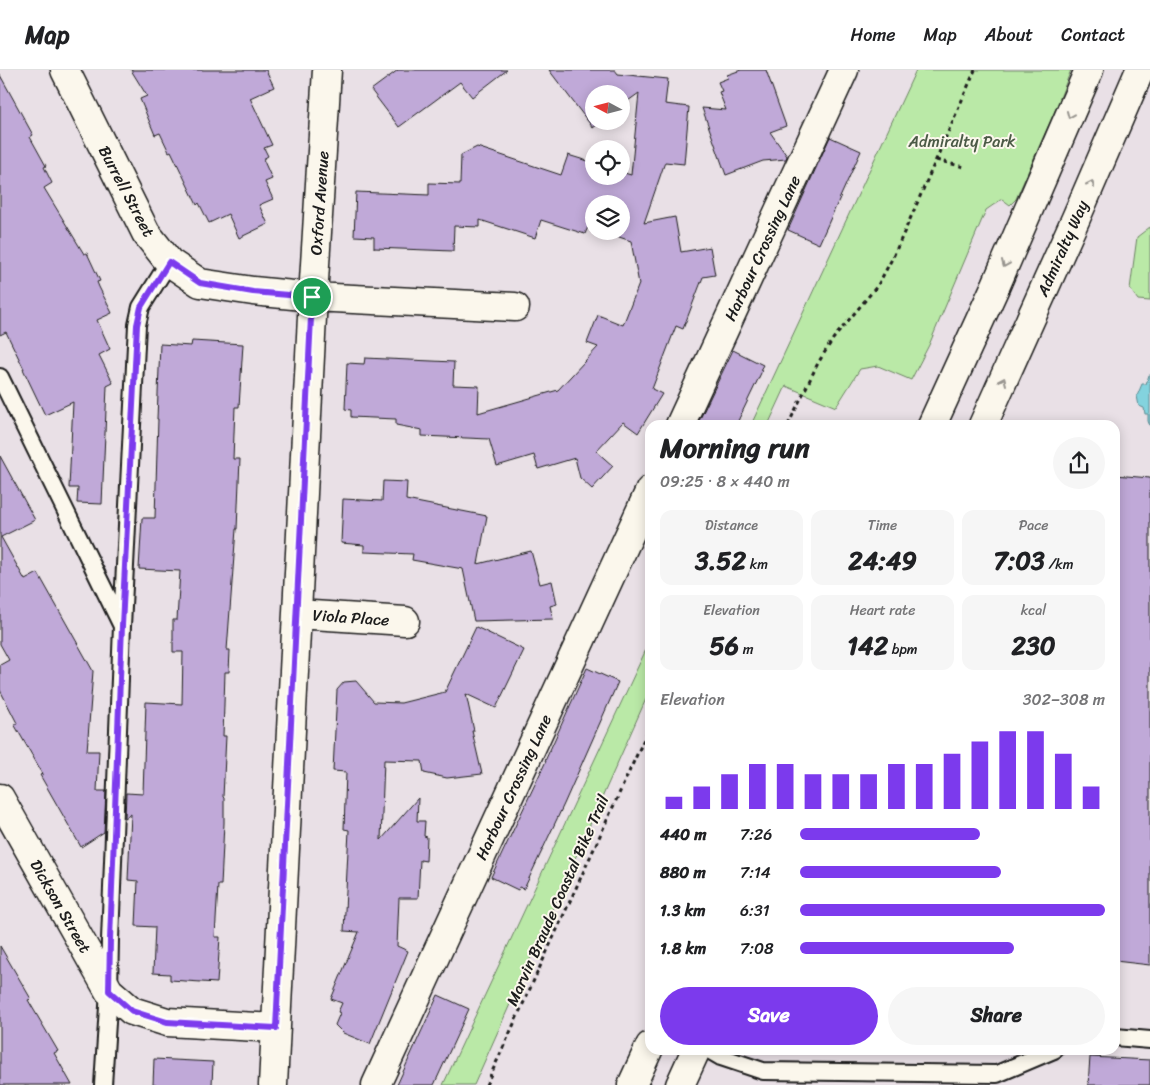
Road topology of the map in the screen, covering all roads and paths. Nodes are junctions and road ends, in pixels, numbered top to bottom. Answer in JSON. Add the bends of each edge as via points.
{"nodes":[{"id":1,"x":65,"y":70,"type":"edge"},
{"id":2,"x":327,"y":70,"type":"edge"},
{"id":3,"x":844,"y":70,"type":"edge"},
{"id":4,"x":975,"y":70,"type":"edge"},
{"id":5,"x":1089,"y":70,"type":"edge"},
{"id":6,"x":1140,"y":70,"type":"edge"},
{"id":7,"x":936,"y":160,"type":"junction"},
{"id":8,"x":964,"y":167,"type":"dead end"},
{"id":9,"x":169,"y":262,"type":"junction"},
{"id":10,"x":312,"y":297,"type":"junction"},
{"id":11,"x":515,"y":307,"type":"dead end"},
{"id":12,"x":0,"y":377,"type":"edge"},
{"id":13,"x":682,"y":420,"type":"edge"},
{"id":14,"x":790,"y":420,"type":"edge"},
{"id":15,"x":934,"y":420,"type":"edge"},
{"id":16,"x":985,"y":420,"type":"edge"},
{"id":17,"x":645,"y":501,"type":"edge"},
{"id":18,"x":297,"y":614,"type":"junction"},
{"id":19,"x":405,"y":621,"type":"dead end"},
{"id":20,"x":122,"y":626,"type":"junction"},
{"id":21,"x":645,"y":737,"type":"edge"},
{"id":22,"x":0,"y":798,"type":"edge"},
{"id":23,"x":109,"y":991,"type":"junction"},
{"id":24,"x":276,"y":1028,"type":"junction"},
{"id":25,"x":1120,"y":1037,"type":"edge"},
{"id":26,"x":1150,"y":1040,"type":"edge"},
{"id":27,"x":646,"y":1055,"type":"edge"},
{"id":28,"x":694,"y":1055,"type":"edge"},
{"id":29,"x":716,"y":1055,"type":"edge"},
{"id":30,"x":1042,"y":1055,"type":"edge"},
{"id":31,"x":861,"y":1079,"type":"edge"},
{"id":32,"x":102,"y":1085,"type":"edge"},
{"id":33,"x":273,"y":1085,"type":"edge"},
{"id":34,"x":376,"y":1085,"type":"edge"},
{"id":35,"x":486,"y":1085,"type":"edge"},
{"id":36,"x":632,"y":1085,"type":"edge"},
{"id":37,"x":680,"y":1085,"type":"edge"}],
"edges":[{"from":1,"to":9,"type":"street","name":"Burrell Street","via":[[146,233]]},
{"from":2,"to":10,"type":"street","name":"Oxford Avenue"},
{"from":3,"to":13,"type":"street","name":"Harbour Crossing Lane"},
{"from":4,"to":7,"type":"path"},
{"from":5,"to":15,"type":"street","one_way":true},
{"from":16,"to":6,"type":"street","name":"Admiralty Way","one_way":true},
{"from":7,"to":8,"type":"path"},
{"from":7,"to":14,"type":"path","via":[[878,285],[833,339]]},
{"from":9,"to":10,"type":"street","name":"Burrell Street","via":[[200,283]]},
{"from":9,"to":20,"type":"lane","via":[[141,307],[137,325]]},
{"from":10,"to":11,"type":"street","name":"Burrell Street"},
{"from":10,"to":18,"type":"street","name":"Oxford Avenue"},
{"from":12,"to":20,"type":"lane"},
{"from":17,"to":34,"type":"street","name":"Harbour Crossing Lane"},
{"from":18,"to":19,"type":"street","name":"Viola Place"},
{"from":18,"to":24,"type":"street","name":"Oxford Avenue"},
{"from":20,"to":23,"type":"lane"},
{"from":21,"to":35,"type":"path","name":"Marvin Braude Coastal Bike Trail"},
{"from":22,"to":23,"type":"street","name":"Dickson Street"},
{"from":23,"to":24,"type":"street","name":"Dickson Street","via":[[132,1011],[167,1022]]},
{"from":23,"to":32,"type":"lane"},
{"from":24,"to":33,"type":"street","name":"Oxford Avenue"},
{"from":25,"to":26,"type":"lane"},
{"from":27,"to":36,"type":"street"},
{"from":28,"to":37,"type":"street"},
{"from":29,"to":31,"type":"lane","via":[[763,1070]]},
{"from":30,"to":31,"type":"lane","via":[[997,1074]]}]}
